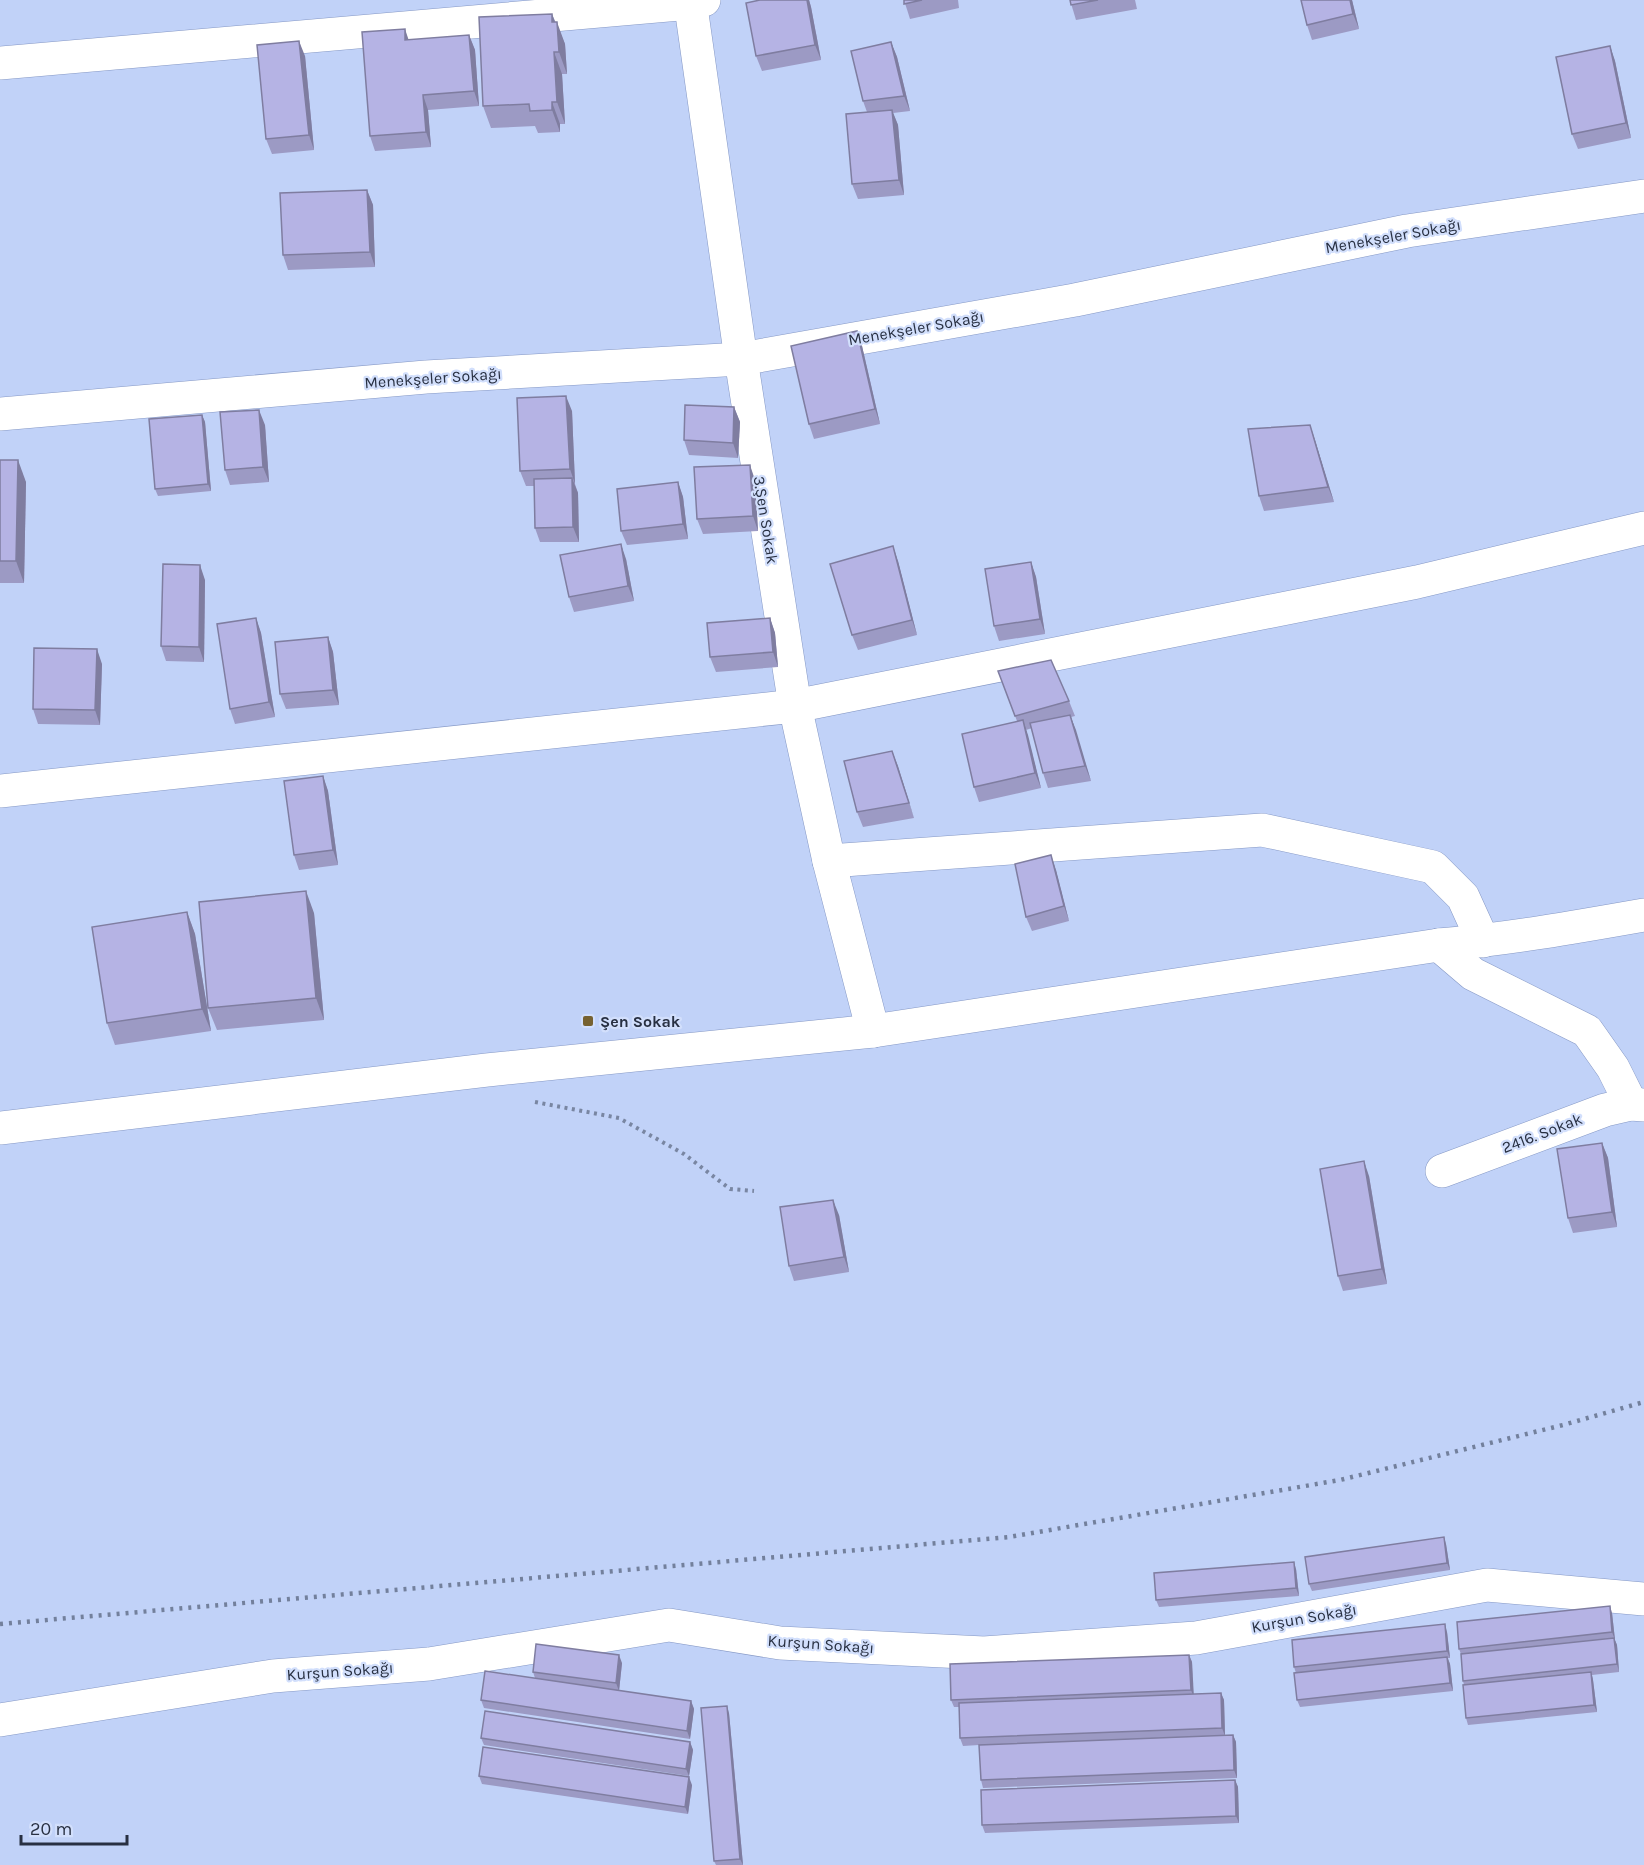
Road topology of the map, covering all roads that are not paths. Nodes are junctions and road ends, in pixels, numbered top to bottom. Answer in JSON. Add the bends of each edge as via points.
{"nodes":[{"id":1,"x":695,"y":1,"type":"edge"},
{"id":2,"x":0,"y":63,"type":"edge"},
{"id":3,"x":1644,"y":196,"type":"edge"},
{"id":4,"x":741,"y":359,"type":"junction"},
{"id":5,"x":0,"y":414,"type":"edge"},
{"id":6,"x":1644,"y":528,"type":"edge"},
{"id":7,"x":795,"y":706,"type":"junction"},
{"id":8,"x":0,"y":791,"type":"edge"},
{"id":9,"x":829,"y":861,"type":"junction"},
{"id":10,"x":1644,"y":915,"type":"edge"},
{"id":11,"x":1483,"y":941,"type":"junction"},
{"id":12,"x":1439,"y":945,"type":"junction"},
{"id":13,"x":873,"y":1031,"type":"junction"},
{"id":14,"x":1638,"y":1104,"type":"edge"},
{"id":15,"x":0,"y":1128,"type":"edge"},
{"id":16,"x":1442,"y":1171,"type":"dead end"},
{"id":17,"x":1644,"y":1599,"type":"edge"},
{"id":18,"x":0,"y":1719,"type":"edge"}],
"edges":[{"from":1,"to":2,"type":"street"},
{"from":1,"to":4,"type":"street","name":"3.Şen Sokak"},
{"from":3,"to":4,"type":"street","name":"Menekşeler Sokağı","via":[[1407,231],[1075,300]]},
{"from":4,"to":5,"type":"street","name":"Menekşeler Sokağı","via":[[426,377]]},
{"from":4,"to":7,"type":"street","name":"3.Şen Sokak"},
{"from":6,"to":7,"type":"street","via":[[1417,582]]},
{"from":7,"to":8,"type":"street"},
{"from":7,"to":9,"type":"street","name":"3.Şen Sokak"},
{"from":9,"to":11,"type":"street","via":[[1262,830],[1433,867],[1463,897]]},
{"from":9,"to":13,"type":"street","name":"3.Şen Sokak"},
{"from":10,"to":11,"type":"street"},
{"from":11,"to":12,"type":"street"},
{"from":12,"to":13,"type":"street"},
{"from":12,"to":14,"type":"street","via":[[1473,974],[1587,1032]]},
{"from":13,"to":15,"type":"street","via":[[487,1070]]},
{"from":14,"to":16,"type":"street","name":"2416. Sokak","via":[[1605,1110]]},
{"from":17,"to":18,"type":"street","name":"Kurşun Sokağı","via":[[1487,1585],[1196,1638],[984,1653],[780,1644],[669,1625],[429,1664],[273,1676]]}]}
